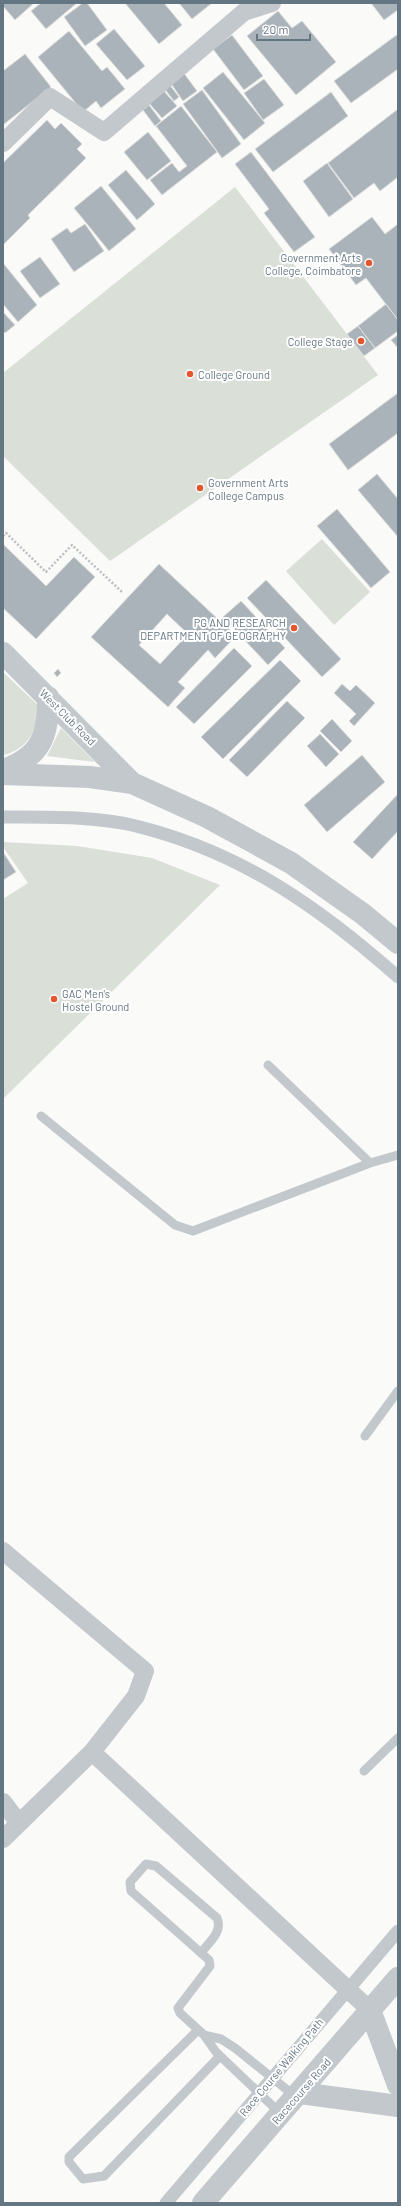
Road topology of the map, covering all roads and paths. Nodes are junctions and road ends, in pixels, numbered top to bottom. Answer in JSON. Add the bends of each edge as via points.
{"nodes":[{"id":1,"x":272,"y":3,"type":"edge"},
{"id":2,"x":3,"y":143,"type":"edge"},
{"id":3,"x":3,"y":536,"type":"edge"},
{"id":4,"x":122,"y":592,"type":"dead end"},
{"id":5,"x":3,"y":653,"type":"edge"},
{"id":6,"x":48,"y":697,"type":"junction"},
{"id":7,"x":3,"y":770,"type":"edge"},
{"id":8,"x":3,"y":774,"type":"edge"},
{"id":9,"x":132,"y":783,"type":"junction"},
{"id":10,"x":3,"y":817,"type":"edge"},
{"id":11,"x":398,"y":943,"type":"edge"},
{"id":12,"x":398,"y":977,"type":"edge"},
{"id":13,"x":268,"y":1065,"type":"dead end"},
{"id":14,"x":41,"y":1116,"type":"dead end"},
{"id":15,"x":398,"y":1156,"type":"edge"},
{"id":16,"x":370,"y":1163,"type":"junction"},
{"id":17,"x":398,"y":1390,"type":"edge"},
{"id":18,"x":365,"y":1436,"type":"dead end"},
{"id":19,"x":3,"y":1551,"type":"edge"},
{"id":20,"x":398,"y":1738,"type":"edge"},
{"id":21,"x":92,"y":1752,"type":"junction"},
{"id":22,"x":364,"y":1771,"type":"dead end"},
{"id":23,"x":3,"y":1802,"type":"edge"},
{"id":24,"x":19,"y":1823,"type":"junction"},
{"id":25,"x":3,"y":1839,"type":"edge"},
{"id":26,"x":398,"y":1931,"type":"edge"},
{"id":27,"x":201,"y":1953,"type":"junction"},
{"id":28,"x":398,"y":1978,"type":"edge"},
{"id":29,"x":348,"y":1989,"type":"junction"},
{"id":30,"x":370,"y":2010,"type":"junction"},
{"id":31,"x":201,"y":2032,"type":"junction"},
{"id":32,"x":220,"y":2056,"type":"junction"},
{"id":33,"x":272,"y":2078,"type":"junction"},
{"id":34,"x":398,"y":2085,"type":"edge"},
{"id":35,"x":259,"y":2093,"type":"junction"},
{"id":36,"x":298,"y":2095,"type":"junction"},
{"id":37,"x":398,"y":2106,"type":"edge"},
{"id":38,"x":281,"y":2114,"type":"junction"},
{"id":39,"x":166,"y":2203,"type":"edge"},
{"id":40,"x":203,"y":2203,"type":"edge"}],
"edges":[{"from":1,"to":2,"type":"street","via":[[244,12],[104,132],[50,97]]},
{"from":3,"to":4,"type":"path","via":[[6,533],[46,572],[72,545]]},
{"from":5,"to":6,"type":"street","name":"West Club Road"},
{"from":6,"to":7,"type":"street","via":[[46,734],[40,746],[26,758]]},
{"from":6,"to":9,"type":"street","name":"West Club Road"},
{"from":8,"to":9,"type":"street","via":[[90,777]]},
{"from":9,"to":11,"type":"street","via":[[207,817],[291,863],[363,914]]},
{"from":10,"to":12,"type":"street","via":[[63,817],[135,826],[219,853],[287,890],[357,941]]},
{"from":13,"to":16,"type":"lane"},
{"from":14,"to":16,"type":"lane","via":[[175,1225],[193,1231]]},
{"from":15,"to":16,"type":"lane"},
{"from":17,"to":18,"type":"lane"},
{"from":19,"to":21,"type":"street","via":[[145,1671],[136,1696]]},
{"from":20,"to":22,"type":"lane"},
{"from":21,"to":24,"type":"street"},
{"from":21,"to":29,"type":"street"},
{"from":23,"to":24,"type":"street"},
{"from":24,"to":25,"type":"street"},
{"from":26,"to":29,"type":"street","name":"Race Course Walking Path"},
{"from":27,"to":27,"type":"lane","via":[[131,1891],[130,1882],[146,1864],[156,1866],[217,1918],[220,1925],[218,1931]]},
{"from":27,"to":31,"type":"lane","via":[[209,1960],[210,1966],[178,2008],[180,2013]]},
{"from":28,"to":30,"type":"street","name":"Racecourse Road"},
{"from":29,"to":30,"type":"street"},
{"from":29,"to":33,"type":"street","name":"Race Course Walking Path"},
{"from":30,"to":34,"type":"street"},
{"from":30,"to":36,"type":"street","name":"Racecourse Road"},
{"from":31,"to":32,"type":"lane"},
{"from":31,"to":32,"type":"lane","via":[[69,2157],[69,2162],[83,2179],[104,2176]]},
{"from":31,"to":33,"type":"lane","via":[[226,2042]]},
{"from":32,"to":35,"type":"lane"},
{"from":33,"to":35,"type":"street","name":"Race Course Walking Path"},
{"from":33,"to":36,"type":"lane"},
{"from":35,"to":38,"type":"lane"},
{"from":35,"to":39,"type":"street","name":"Race Course Walking Path"},
{"from":36,"to":37,"type":"street"},
{"from":36,"to":38,"type":"street","name":"Racecourse Road"},
{"from":38,"to":40,"type":"street","name":"Racecourse Road"}]}
